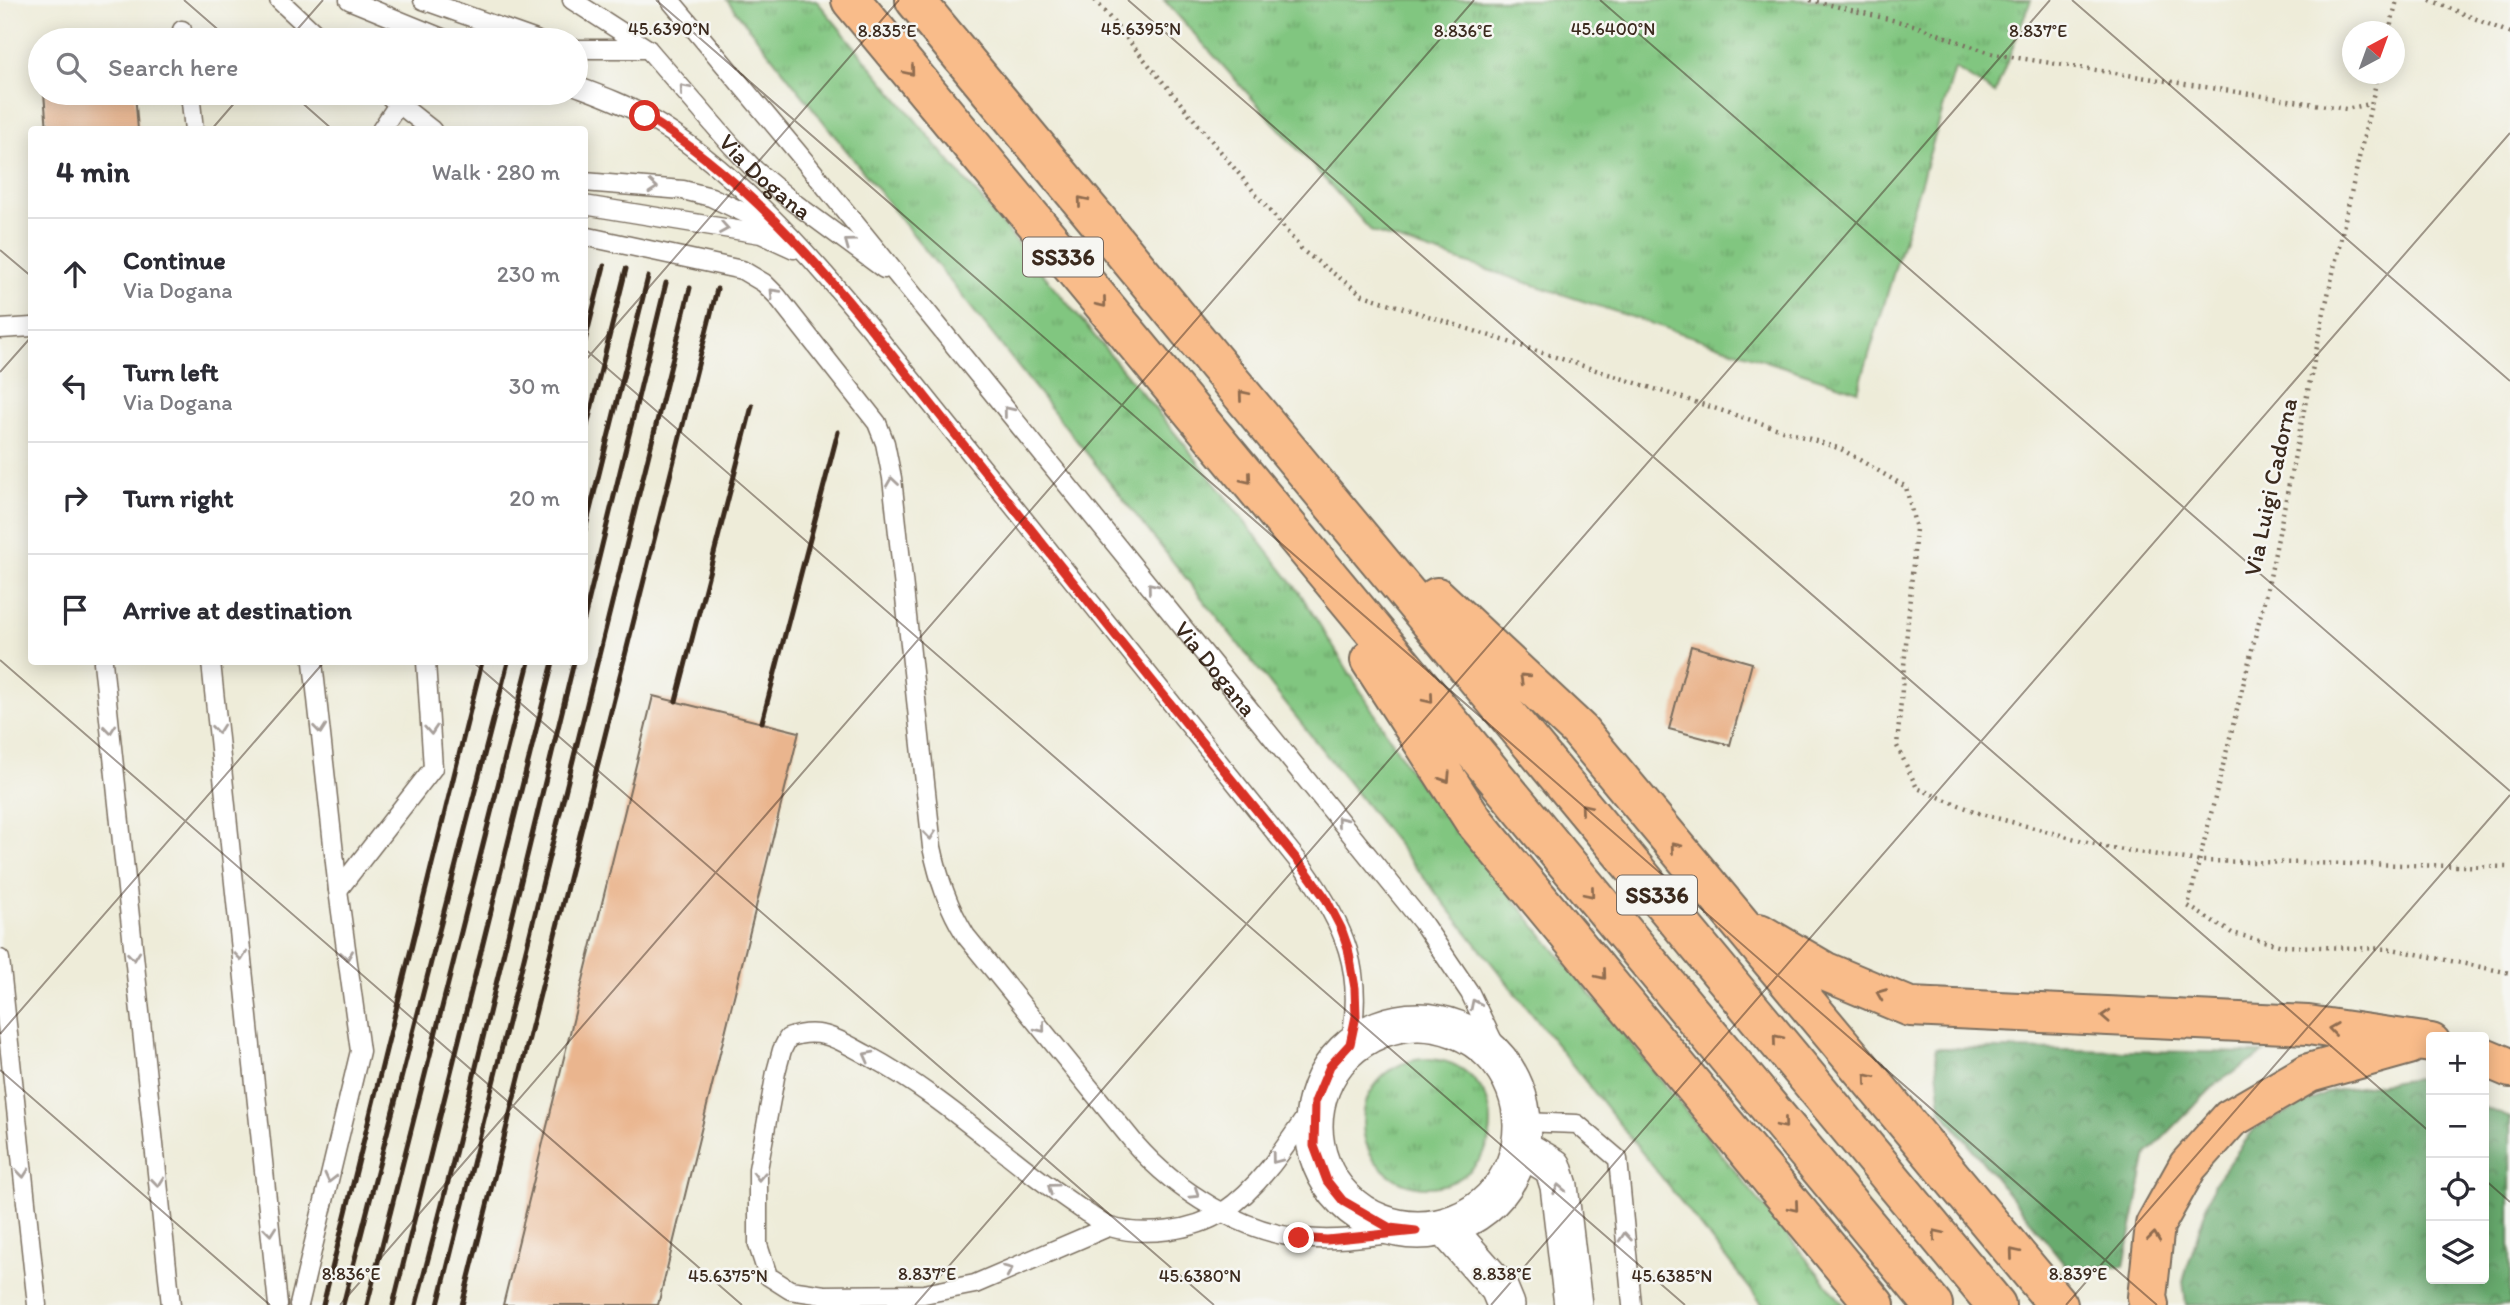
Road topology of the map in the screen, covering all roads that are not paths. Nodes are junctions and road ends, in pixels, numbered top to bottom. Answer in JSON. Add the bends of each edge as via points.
{"nodes":[{"id":1,"x":279,"y":0,"type":"edge"},
{"id":2,"x":349,"y":0,"type":"edge"},
{"id":3,"x":423,"y":0,"type":"edge"},
{"id":4,"x":572,"y":0,"type":"edge"},
{"id":5,"x":670,"y":0,"type":"edge"},
{"id":6,"x":851,"y":0,"type":"edge"},
{"id":7,"x":915,"y":0,"type":"edge"},
{"id":8,"x":309,"y":28,"type":"edge"},
{"id":9,"x":407,"y":28,"type":"edge"},
{"id":10,"x":502,"y":28,"type":"edge"},
{"id":11,"x":588,"y":49,"type":"edge"},
{"id":12,"x":648,"y":49,"type":"junction"},
{"id":13,"x":588,"y":90,"type":"edge"},
{"id":14,"x":191,"y":105,"type":"edge"},
{"id":15,"x":392,"y":105,"type":"edge"},
{"id":16,"x":406,"y":105,"type":"edge"},
{"id":17,"x":194,"y":126,"type":"edge"},
{"id":18,"x":383,"y":126,"type":"edge"},
{"id":19,"x":428,"y":126,"type":"edge"},
{"id":20,"x":588,"y":182,"type":"edge"},
{"id":21,"x":588,"y":206,"type":"edge"},
{"id":22,"x":588,"y":237,"type":"edge"},
{"id":23,"x":812,"y":259,"type":"junction"},
{"id":24,"x":904,"y":284,"type":"junction"},
{"id":25,"x":28,"y":327,"type":"edge"},
{"id":26,"x":0,"y":329,"type":"edge"},
{"id":27,"x":1318,"y":485,"type":"junction"},
{"id":28,"x":1276,"y":514,"type":"junction"},
{"id":29,"x":103,"y":665,"type":"edge"},
{"id":30,"x":211,"y":665,"type":"edge"},
{"id":31,"x":313,"y":665,"type":"edge"},
{"id":32,"x":426,"y":665,"type":"edge"},
{"id":33,"x":338,"y":890,"type":"junction"},
{"id":34,"x":1735,"y":919,"type":"junction"},
{"id":35,"x":0,"y":959,"type":"edge"},
{"id":36,"x":2426,"y":1042,"type":"edge"},
{"id":37,"x":2426,"y":1043,"type":"edge"},
{"id":38,"x":1350,"y":1044,"type":"junction"},
{"id":39,"x":2489,"y":1058,"type":"edge"},
{"id":40,"x":1505,"y":1066,"type":"junction"},
{"id":41,"x":2510,"y":1068,"type":"edge"},
{"id":42,"x":1315,"y":1102,"type":"junction"},
{"id":43,"x":1522,"y":1135,"type":"junction"},
{"id":44,"x":1222,"y":1212,"type":"junction"},
{"id":45,"x":1108,"y":1227,"type":"junction"},
{"id":46,"x":1431,"y":1229,"type":"junction"},
{"id":47,"x":37,"y":1305,"type":"edge"},
{"id":48,"x":171,"y":1305,"type":"edge"},
{"id":49,"x":278,"y":1305,"type":"edge"},
{"id":50,"x":299,"y":1305,"type":"edge"},
{"id":51,"x":1506,"y":1305,"type":"edge"},
{"id":52,"x":1573,"y":1305,"type":"edge"},
{"id":53,"x":1632,"y":1305,"type":"edge"},
{"id":54,"x":1875,"y":1305,"type":"edge"},
{"id":55,"x":1933,"y":1305,"type":"edge"},
{"id":56,"x":1996,"y":1305,"type":"edge"},
{"id":57,"x":2058,"y":1305,"type":"edge"},
{"id":58,"x":2149,"y":1305,"type":"edge"}],
"edges":[{"from":1,"to":8,"type":"lane"},
{"from":2,"to":9,"type":"lane"},
{"from":3,"to":10,"type":"lane"},
{"from":4,"to":12,"type":"lane","name":"Via Dogana"},
{"from":5,"to":24,"type":"lane","name":"Via Dogana"},
{"from":6,"to":28,"type":"highway","number":"SS336","one_way":true},
{"from":27,"to":7,"type":"highway","number":"SS336","one_way":true},
{"from":11,"to":12,"type":"lane"},
{"from":24,"to":12,"type":"lane","name":"Via Dogana","one_way":true,"via":[[755,170]]},
{"from":13,"to":23,"type":"lane","name":"Via Dogana","via":[[615,100],[674,134],[726,175]]},
{"from":14,"to":17,"type":"lane"},
{"from":15,"to":18,"type":"lane"},
{"from":16,"to":19,"type":"lane"},
{"from":20,"to":23,"type":"lane","name":"Via Dogana","one_way":true,"via":[[683,190],[711,197],[766,223]]},
{"from":21,"to":23,"type":"lane","name":"Via Dogana","one_way":true,"via":[[761,234]]},
{"from":22,"to":44,"type":"lane","via":[[753,275],[777,296],[877,422],[892,478],[932,847],[951,912],[1152,1163]]},
{"from":23,"to":38,"type":"lane","name":"Via Dogana","via":[[1326,899],[1348,948],[1355,988]]},
{"from":40,"to":24,"type":"lane","name":"Via Dogana","one_way":true,"via":[[1470,993],[1422,922]]},
{"from":25,"to":26,"type":"lane"},
{"from":34,"to":27,"type":"highway","one_way":true,"via":[[1579,730]]},
{"from":56,"to":27,"type":"highway","number":"SS336","one_way":true},
{"from":28,"to":54,"type":"highway","one_way":true,"via":[[1474,821]]},
{"from":28,"to":55,"type":"highway","number":"SS336","one_way":true},
{"from":29,"to":48,"type":"lane","one_way":true},
{"from":30,"to":49,"type":"lane","one_way":true},
{"from":31,"to":33,"type":"lane","one_way":true},
{"from":32,"to":33,"type":"lane","one_way":true,"via":[[433,768]]},
{"from":33,"to":50,"type":"lane","one_way":true,"via":[[360,1051]]},
{"from":36,"to":34,"type":"highway","one_way":true,"via":[[2308,1025],[1910,1007],[1824,971]]},
{"from":57,"to":34,"type":"highway","one_way":true},
{"from":35,"to":47,"type":"lane","one_way":true},
{"from":58,"to":37,"type":"highway","one_way":true,"via":[[2155,1225],[2188,1166],[2230,1119],[2309,1073]]},
{"from":38,"to":40,"type":"street","name":"Via Dogana","via":[[1398,1023],[1435,1022],[1478,1040]]},
{"from":38,"to":42,"type":"street","name":"Via Dogana","via":[[1330,1066]]},
{"from":39,"to":41,"type":"highway"},
{"from":40,"to":43,"type":"street","name":"Via Dogana","via":[[1521,1103]]},
{"from":42,"to":44,"type":"lane","one_way":true,"via":[[1269,1167]]},
{"from":42,"to":46,"type":"street","name":"Via Dogana","via":[[1314,1146],[1327,1181],[1343,1201],[1390,1228]]},
{"from":43,"to":46,"type":"street","via":[[1512,1174],[1490,1203]]},
{"from":52,"to":43,"type":"street","one_way":true,"via":[[1559,1186],[1553,1167]]},
{"from":53,"to":43,"type":"lane","one_way":true,"via":[[1618,1159],[1577,1124]]},
{"from":44,"to":45,"type":"lane","via":[[1194,1226],[1151,1232]]},
{"from":44,"to":46,"type":"lane","via":[[1248,1225],[1299,1238],[1327,1240]]},
{"from":45,"to":45,"type":"lane","one_way":true,"via":[[893,1069],[819,1033],[803,1032],[788,1038],[776,1072],[758,1168],[758,1245],[768,1276],[790,1290],[824,1296],[924,1294],[975,1284]]},
{"from":46,"to":51,"type":"street","via":[[1499,1288]]}]}
